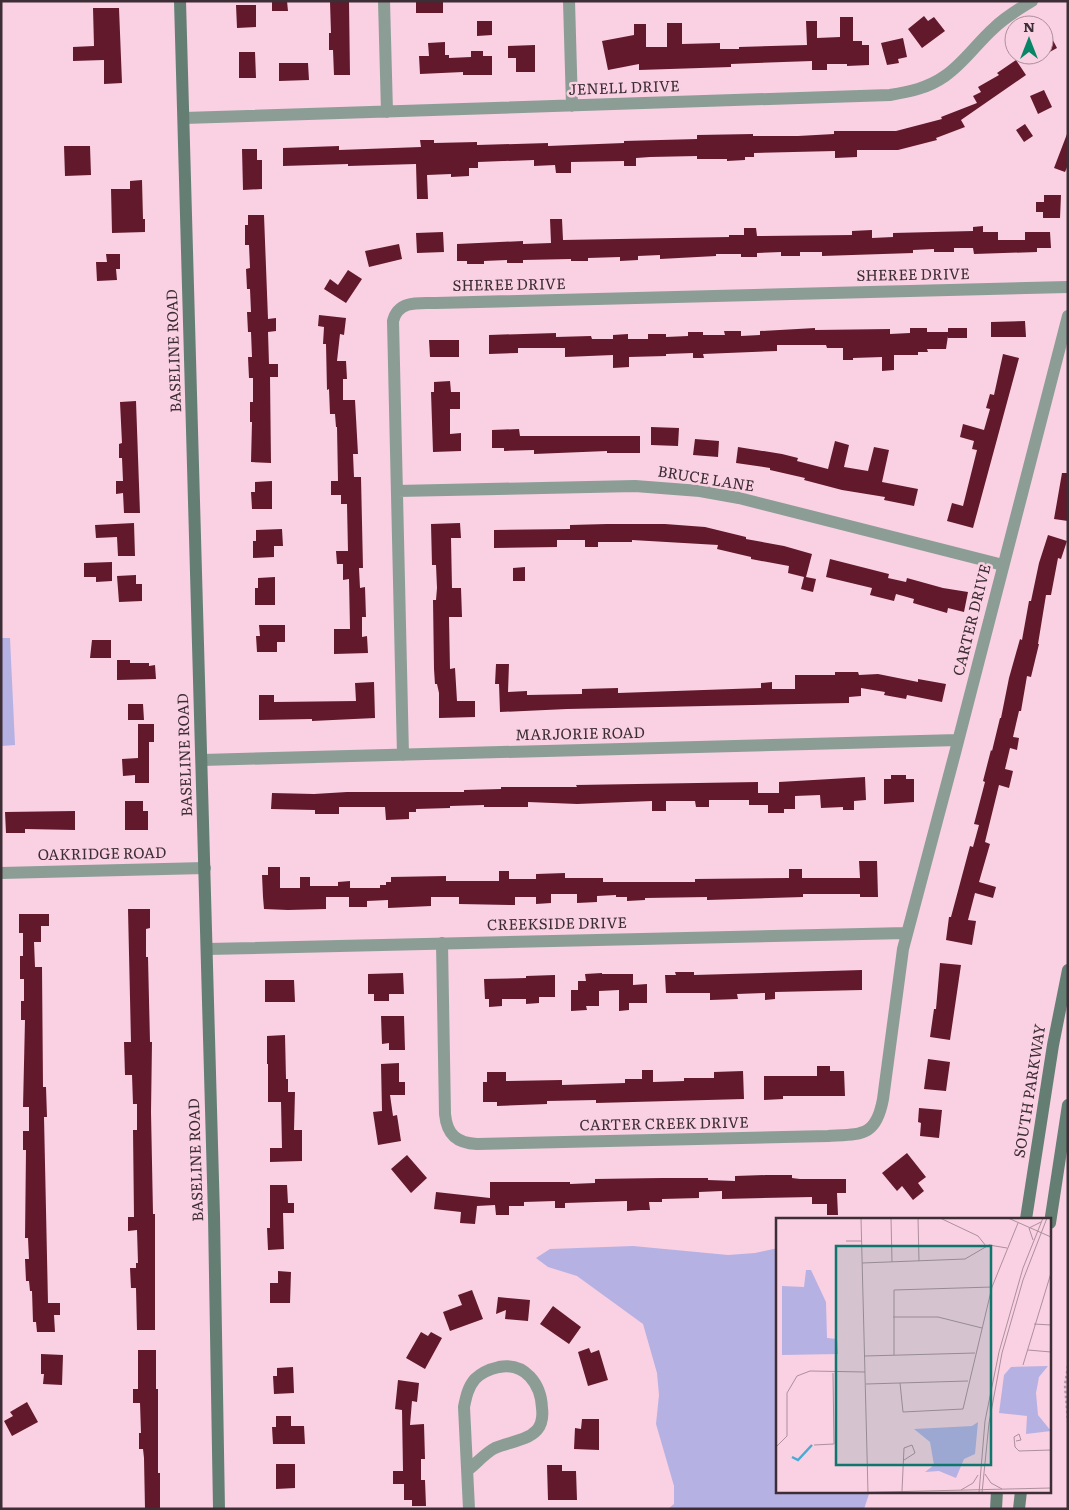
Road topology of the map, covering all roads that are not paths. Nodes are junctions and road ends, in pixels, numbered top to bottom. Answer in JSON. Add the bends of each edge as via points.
{"nodes":[{"id":1,"x":180,"y":1,"type":"edge"},
{"id":2,"x":384,"y":1,"type":"edge"},
{"id":3,"x":569,"y":1,"type":"edge"},
{"id":4,"x":1031,"y":1,"type":"edge"},
{"id":5,"x":572,"y":106,"type":"junction"},
{"id":6,"x":387,"y":112,"type":"junction"},
{"id":7,"x":184,"y":118,"type":"junction"},
{"id":8,"x":1068,"y":287,"type":"edge"},
{"id":9,"x":1068,"y":316,"type":"edge"},
{"id":10,"x":397,"y":491,"type":"junction"},
{"id":11,"x":1003,"y":565,"type":"junction"},
{"id":12,"x":958,"y":740,"type":"junction"},
{"id":13,"x":403,"y":755,"type":"junction"},
{"id":14,"x":202,"y":760,"type":"junction"},
{"id":15,"x":204,"y":868,"type":"junction"},
{"id":16,"x":1,"y":873,"type":"edge"},
{"id":17,"x":907,"y":933,"type":"junction"},
{"id":18,"x":442,"y":943,"type":"junction"},
{"id":19,"x":206,"y":949,"type":"junction"},
{"id":20,"x":1068,"y":970,"type":"edge"},
{"id":21,"x":1068,"y":1104,"type":"edge"},
{"id":22,"x":1026,"y":1218,"type":"edge"},
{"id":23,"x":1051,"y":1218,"type":"edge"},
{"id":24,"x":468,"y":1470,"type":"junction"},
{"id":25,"x":997,"y":1492,"type":"edge"},
{"id":26,"x":1020,"y":1492,"type":"edge"},
{"id":27,"x":219,"y":1509,"type":"edge"},
{"id":28,"x":469,"y":1509,"type":"edge"},
{"id":29,"x":996,"y":1509,"type":"edge"},
{"id":30,"x":1019,"y":1509,"type":"edge"}],
"edges":[{"from":1,"to":7,"type":"street","name":"BASELINE ROAD"},
{"from":2,"to":6,"type":"street"},
{"from":3,"to":5,"type":"street"},
{"from":4,"to":5,"type":"street","name":"JENELL DRIVE","via":[[1003,20],[944,77],[908,92],[890,96]]},
{"from":5,"to":6,"type":"street","name":"JENELL DRIVE"},
{"from":6,"to":7,"type":"street","name":"JENELL DRIVE"},
{"from":7,"to":14,"type":"street","name":"BASELINE ROAD"},
{"from":8,"to":10,"type":"street","name":"SHEREE DRIVE","via":[[406,305],[396,312],[393,321]]},
{"from":9,"to":11,"type":"street","name":"CARTER DRIVE"},
{"from":10,"to":11,"type":"street","name":"BRUCE LANE","via":[[635,486],[700,491]]},
{"from":10,"to":13,"type":"street","name":"SHEREE DRIVE"},
{"from":11,"to":12,"type":"street","name":"CARTER DRIVE"},
{"from":12,"to":13,"type":"street","name":"MARJORIE ROAD"},
{"from":12,"to":17,"type":"street","name":"CARTER DRIVE"},
{"from":13,"to":14,"type":"street","name":"MARJORIE ROAD"},
{"from":14,"to":15,"type":"street","name":"BASELINE ROAD"},
{"from":15,"to":16,"type":"street","name":"OAKRIDGE ROAD"},
{"from":15,"to":19,"type":"street","name":"BASELINE ROAD"},
{"from":17,"to":18,"type":"street","name":"CREEKSIDE DRIVE"},
{"from":17,"to":18,"type":"street","name":"CARTER CREEK DRIVE","via":[[899,968],[882,1108],[875,1125],[863,1133],[487,1144],[458,1140],[446,1121]]},
{"from":18,"to":19,"type":"street","name":"CREEKSIDE DRIVE"},
{"from":19,"to":27,"type":"street","name":"BASELINE ROAD"},
{"from":20,"to":22,"type":"street","name":"SOUTH PARKWAY"},
{"from":21,"to":23,"type":"street"},
{"from":24,"to":24,"type":"street","via":[[494,1449],[536,1431],[541,1422],[542,1397],[531,1377],[523,1370],[506,1366],[493,1368],[474,1380],[464,1407]]},
{"from":24,"to":28,"type":"street"},
{"from":25,"to":29,"type":"street"},
{"from":26,"to":30,"type":"street"}]}
